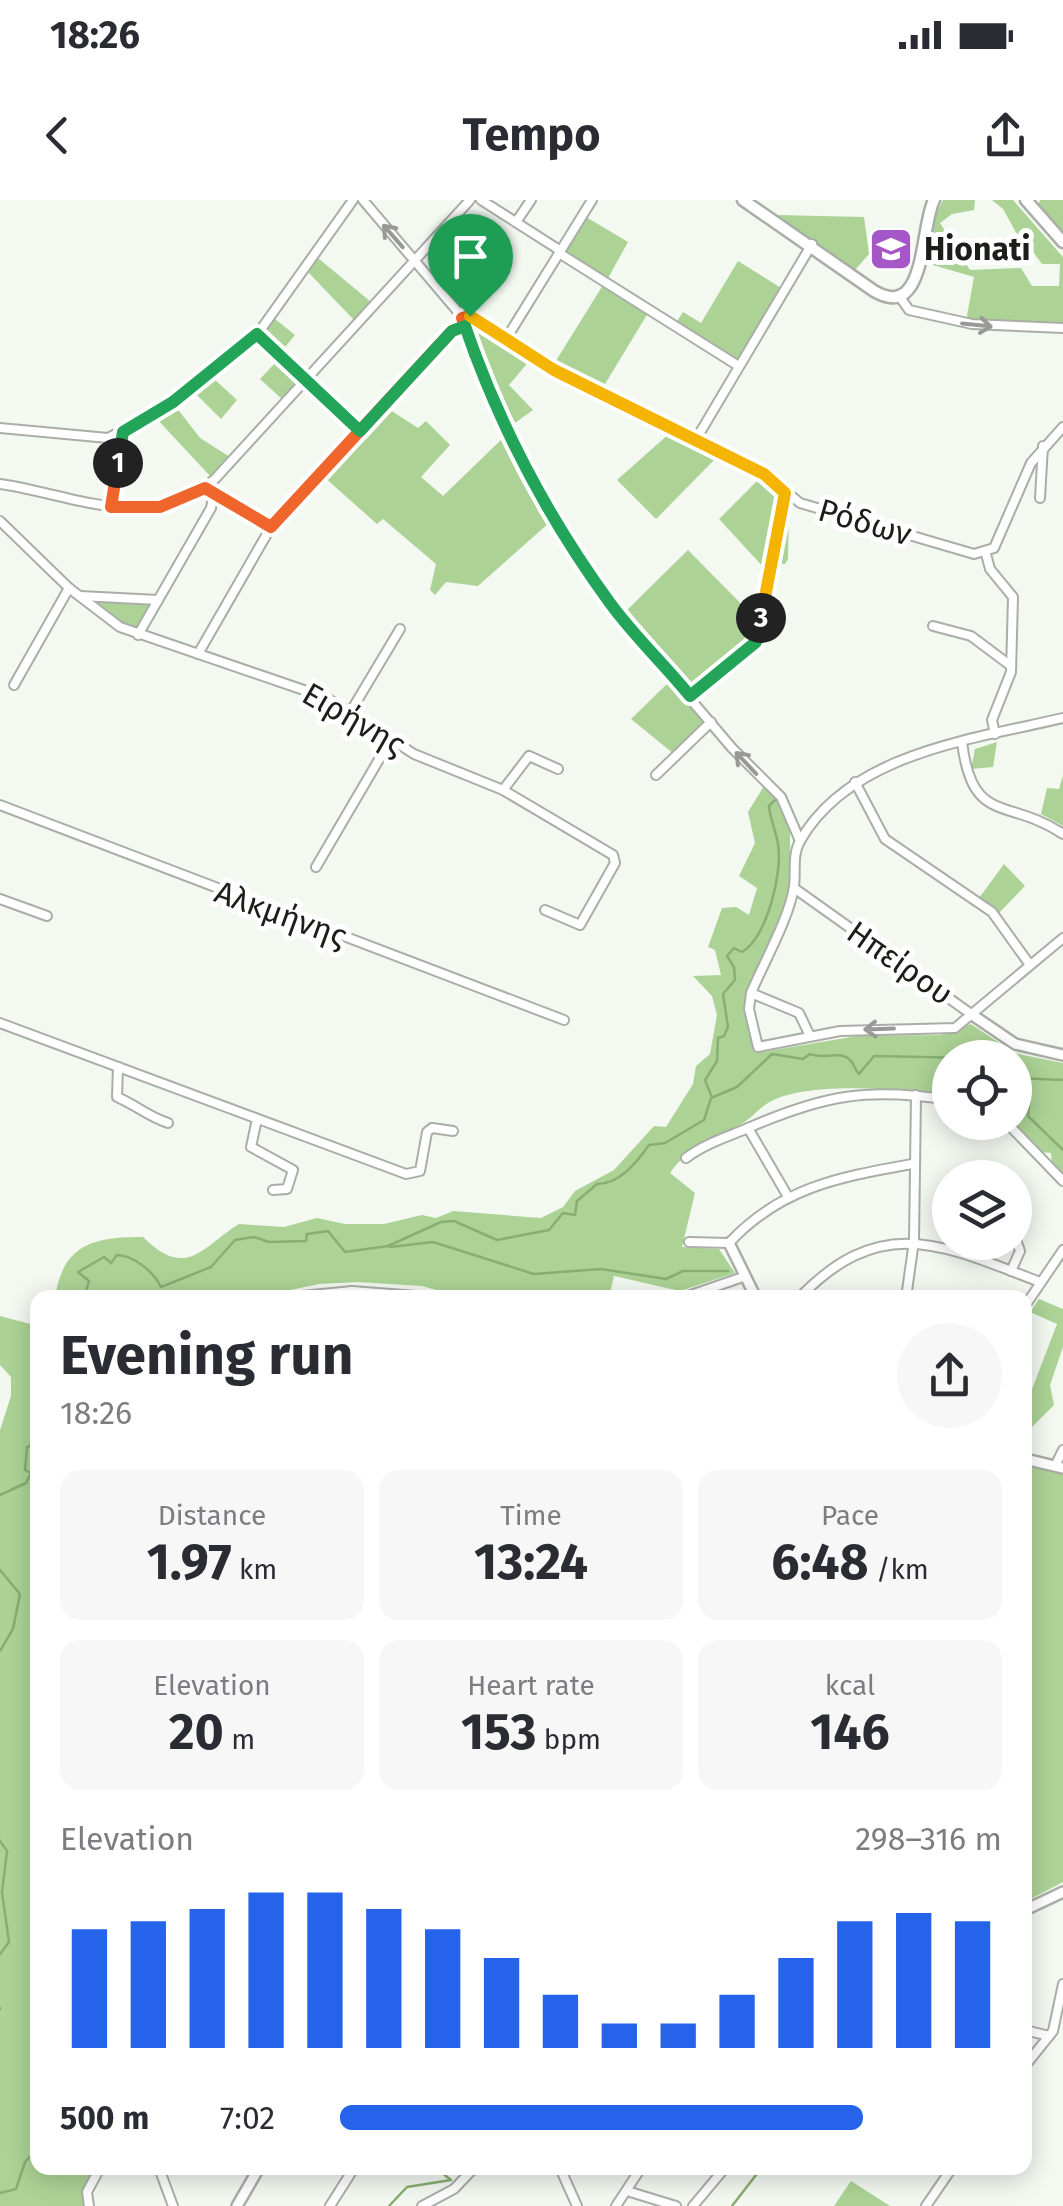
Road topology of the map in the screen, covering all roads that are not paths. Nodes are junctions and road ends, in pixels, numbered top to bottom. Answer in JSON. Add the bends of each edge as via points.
{"nodes":[{"id":1,"x":353,"y":200,"type":"edge"},
{"id":2,"x":363,"y":200,"type":"edge"},
{"id":3,"x":470,"y":200,"type":"edge"},
{"id":4,"x":481,"y":200,"type":"edge"},
{"id":5,"x":531,"y":200,"type":"edge"},
{"id":6,"x":592,"y":200,"type":"edge"},
{"id":7,"x":743,"y":200,"type":"edge"},
{"id":8,"x":934,"y":200,"type":"edge"},
{"id":9,"x":1029,"y":201,"type":"edge"},
{"id":10,"x":516,"y":222,"type":"junction"},
{"id":11,"x":1063,"y":242,"type":"edge"},
{"id":12,"x":812,"y":244,"type":"junction"},
{"id":13,"x":560,"y":252,"type":"junction"},
{"id":14,"x":415,"y":260,"type":"junction"},
{"id":15,"x":900,"y":296,"type":"junction"},
{"id":16,"x":463,"y":322,"type":"junction"},
{"id":17,"x":1063,"y":328,"type":"edge"},
{"id":18,"x":257,"y":334,"type":"junction"},
{"id":19,"x":506,"y":339,"type":"junction"},
{"id":20,"x":737,"y":366,"type":"junction"},
{"id":21,"x":306,"y":380,"type":"junction"},
{"id":22,"x":1063,"y":427,"type":"edge"},
{"id":23,"x":0,"y":428,"type":"edge"},
{"id":24,"x":360,"y":431,"type":"junction"},
{"id":25,"x":123,"y":432,"type":"junction"},
{"id":26,"x":695,"y":441,"type":"junction"},
{"id":27,"x":1043,"y":446,"type":"junction"},
{"id":28,"x":0,"y":484,"type":"edge"},
{"id":29,"x":209,"y":490,"type":"junction"},
{"id":30,"x":785,"y":493,"type":"junction"},
{"id":31,"x":1040,"y":498,"type":"dead end"},
{"id":32,"x":111,"y":507,"type":"junction"},
{"id":33,"x":0,"y":522,"type":"edge"},
{"id":34,"x":271,"y":527,"type":"junction"},
{"id":35,"x":986,"y":554,"type":"junction"},
{"id":36,"x":69,"y":588,"type":"junction"},
{"id":37,"x":80,"y":596,"type":"junction"},
{"id":38,"x":158,"y":600,"type":"junction"},
{"id":39,"x":932,"y":626,"type":"dead end"},
{"id":40,"x":400,"y":629,"type":"dead end"},
{"id":41,"x":138,"y":636,"type":"junction"},
{"id":42,"x":198,"y":654,"type":"junction"},
{"id":43,"x":1011,"y":666,"type":"junction"},
{"id":44,"x":14,"y":685,"type":"dead end"},
{"id":45,"x":690,"y":696,"type":"junction"},
{"id":46,"x":350,"y":711,"type":"junction"},
{"id":47,"x":1063,"y":718,"type":"edge"},
{"id":48,"x":711,"y":722,"type":"junction"},
{"id":49,"x":995,"y":734,"type":"junction"},
{"id":50,"x":391,"y":740,"type":"junction"},
{"id":51,"x":962,"y":742,"type":"junction"},
{"id":52,"x":558,"y":769,"type":"dead end"},
{"id":53,"x":656,"y":775,"type":"dead end"},
{"id":54,"x":855,"y":782,"type":"junction"},
{"id":55,"x":503,"y":790,"type":"junction"},
{"id":56,"x":0,"y":805,"type":"edge"},
{"id":57,"x":1063,"y":834,"type":"edge"},
{"id":58,"x":800,"y":841,"type":"junction"},
{"id":59,"x":316,"y":867,"type":"dead end"},
{"id":60,"x":794,"y":888,"type":"junction"},
{"id":61,"x":0,"y":899,"type":"edge"},
{"id":62,"x":544,"y":910,"type":"dead end"},
{"id":63,"x":47,"y":916,"type":"dead end"},
{"id":64,"x":1063,"y":938,"type":"edge"},
{"id":65,"x":1030,"y":966,"type":"junction"},
{"id":66,"x":751,"y":993,"type":"junction"},
{"id":67,"x":971,"y":1014,"type":"junction"},
{"id":68,"x":564,"y":1020,"type":"dead end"},
{"id":69,"x":0,"y":1023,"type":"edge"},
{"id":70,"x":810,"y":1036,"type":"junction"},
{"id":71,"x":1063,"y":1055,"type":"edge"},
{"id":72,"x":118,"y":1068,"type":"junction"},
{"id":73,"x":916,"y":1095,"type":"junction"},
{"id":74,"x":932,"y":1097,"type":"edge"},
{"id":75,"x":257,"y":1119,"type":"junction"},
{"id":76,"x":168,"y":1123,"type":"dead end"},
{"id":77,"x":748,"y":1128,"type":"junction"},
{"id":78,"x":453,"y":1131,"type":"dead end"},
{"id":79,"x":1024,"y":1140,"type":"edge"},
{"id":80,"x":686,"y":1158,"type":"dead end"},
{"id":81,"x":912,"y":1164,"type":"junction"},
{"id":82,"x":1063,"y":1180,"type":"edge"},
{"id":83,"x":273,"y":1190,"type":"dead end"},
{"id":84,"x":787,"y":1195,"type":"junction"},
{"id":85,"x":914,"y":1241,"type":"junction"},
{"id":86,"x":689,"y":1242,"type":"dead end"},
{"id":87,"x":729,"y":1243,"type":"junction"},
{"id":88,"x":932,"y":1243,"type":"edge"},
{"id":89,"x":1063,"y":1250,"type":"edge"},
{"id":90,"x":985,"y":1260,"type":"edge"},
{"id":91,"x":1016,"y":1260,"type":"edge"},
{"id":92,"x":1011,"y":1271,"type":"junction"},
{"id":93,"x":743,"y":1277,"type":"junction"},
{"id":94,"x":1040,"y":1282,"type":"junction"},
{"id":95,"x":705,"y":1290,"type":"edge"},
{"id":96,"x":751,"y":1290,"type":"edge"},
{"id":97,"x":808,"y":1290,"type":"edge"},
{"id":98,"x":907,"y":1290,"type":"edge"},
{"id":99,"x":1032,"y":1295,"type":"edge"},
{"id":100,"x":1063,"y":1450,"type":"edge"},
{"id":101,"x":1032,"y":1461,"type":"edge"},
{"id":102,"x":1059,"y":1467,"type":"edge"},
{"id":103,"x":1062,"y":1891,"type":"edge"},
{"id":104,"x":1032,"y":1906,"type":"edge"},
{"id":105,"x":1063,"y":1984,"type":"edge"},
{"id":106,"x":1032,"y":2032,"type":"edge"},
{"id":107,"x":1049,"y":2036,"type":"junction"},
{"id":108,"x":1032,"y":2057,"type":"edge"},
{"id":109,"x":96,"y":2175,"type":"edge"},
{"id":110,"x":162,"y":2175,"type":"edge"},
{"id":111,"x":255,"y":2175,"type":"edge"},
{"id":112,"x":350,"y":2175,"type":"edge"},
{"id":113,"x":466,"y":2175,"type":"edge"},
{"id":114,"x":563,"y":2175,"type":"edge"},
{"id":115,"x":637,"y":2175,"type":"edge"},
{"id":116,"x":719,"y":2175,"type":"edge"},
{"id":117,"x":947,"y":2175,"type":"edge"},
{"id":118,"x":627,"y":2191,"type":"junction"},
{"id":119,"x":442,"y":2195,"type":"junction"},
{"id":120,"x":88,"y":2206,"type":"edge"},
{"id":121,"x":173,"y":2206,"type":"edge"},
{"id":122,"x":236,"y":2206,"type":"edge"},
{"id":123,"x":330,"y":2206,"type":"edge"},
{"id":124,"x":422,"y":2206,"type":"edge"},
{"id":125,"x":447,"y":2206,"type":"edge"},
{"id":126,"x":577,"y":2206,"type":"edge"},
{"id":127,"x":616,"y":2206,"type":"edge"},
{"id":128,"x":676,"y":2206,"type":"edge"},
{"id":129,"x":692,"y":2206,"type":"edge"},
{"id":130,"x":926,"y":2206,"type":"edge"}],
"edges":[{"from":1,"to":18,"type":"street"},
{"from":14,"to":2,"type":"street","one_way":true},
{"from":3,"to":14,"type":"street"},
{"from":4,"to":10,"type":"street"},
{"from":5,"to":10,"type":"street"},
{"from":6,"to":13,"type":"street"},
{"from":7,"to":12,"type":"main road"},
{"from":8,"to":15,"type":"main road","via":[[918,275]]},
{"from":9,"to":11,"type":"main road"},
{"from":10,"to":13,"type":"street"},
{"from":12,"to":15,"type":"main road","via":[[880,295]]},
{"from":12,"to":20,"type":"street"},
{"from":13,"to":19,"type":"street"},
{"from":13,"to":20,"type":"street"},
{"from":14,"to":16,"type":"street"},
{"from":14,"to":21,"type":"street"},
{"from":15,"to":17,"type":"street","one_way":true,"via":[[910,310],[954,322]]},
{"from":16,"to":19,"type":"street","name":"Ρόδων","via":[[470,316]]},
{"from":16,"to":24,"type":"street"},
{"from":16,"to":45,"type":"street","via":[[503,425],[547,511],[615,609]]},
{"from":18,"to":21,"type":"street"},
{"from":18,"to":25,"type":"street","via":[[173,402]]},
{"from":19,"to":26,"type":"street","name":"Ρόδων"},
{"from":20,"to":26,"type":"street"},
{"from":21,"to":24,"type":"street"},
{"from":21,"to":29,"type":"street"},
{"from":22,"to":27,"type":"street"},
{"from":23,"to":25,"type":"street","via":[[89,438]]},
{"from":24,"to":34,"type":"street"},
{"from":25,"to":32,"type":"street"},
{"from":26,"to":30,"type":"street","name":"Ρόδων","via":[[764,474]]},
{"from":27,"to":31,"type":"street"},
{"from":27,"to":35,"type":"street"},
{"from":28,"to":32,"type":"street"},
{"from":29,"to":32,"type":"street","via":[[160,507]]},
{"from":29,"to":34,"type":"street"},
{"from":29,"to":38,"type":"street","via":[[210,508]]},
{"from":30,"to":35,"type":"street","name":"Ρόδων","via":[[810,506]]},
{"from":30,"to":45,"type":"street","via":[[758,638]]},
{"from":33,"to":36,"type":"street","name":"Ειρήνης"},
{"from":34,"to":42,"type":"street"},
{"from":35,"to":43,"type":"street","via":[[1012,593]]},
{"from":36,"to":37,"type":"street","name":"Ειρήνης"},
{"from":36,"to":44,"type":"street"},
{"from":37,"to":38,"type":"street"},
{"from":37,"to":41,"type":"street","name":"Ειρήνης"},
{"from":38,"to":41,"type":"street"},
{"from":39,"to":43,"type":"street","via":[[972,636]]},
{"from":40,"to":46,"type":"street"},
{"from":41,"to":42,"type":"street","name":"Ειρήνης"},
{"from":42,"to":46,"type":"street","name":"Ειρήνης","via":[[297,685]]},
{"from":43,"to":49,"type":"street","via":[[993,717]]},
{"from":45,"to":48,"type":"street"},
{"from":46,"to":50,"type":"street","name":"Ειρήνης"},
{"from":47,"to":49,"type":"street"},
{"from":48,"to":53,"type":"street"},
{"from":58,"to":48,"type":"street","one_way":true,"via":[[784,800]]},
{"from":49,"to":51,"type":"street"},
{"from":50,"to":55,"type":"street","name":"Ειρήνης"},
{"from":50,"to":59,"type":"street"},
{"from":51,"to":54,"type":"street"},
{"from":51,"to":57,"type":"street","via":[[968,781],[978,796]]},
{"from":52,"to":55,"type":"street","via":[[529,756]]},
{"from":54,"to":58,"type":"street"},
{"from":54,"to":65,"type":"street","via":[[888,842],[992,912]]},
{"from":55,"to":62,"type":"street","name":"Ειρήνης","via":[[615,858],[580,925]]},
{"from":56,"to":68,"type":"street","name":"Αλκμήνης"},
{"from":58,"to":60,"type":"street"},
{"from":60,"to":66,"type":"street"},
{"from":60,"to":67,"type":"street","name":"Ηπείρου"},
{"from":61,"to":63,"type":"street"},
{"from":64,"to":65,"type":"street"},
{"from":65,"to":67,"type":"street"},
{"from":66,"to":70,"type":"street","via":[[799,1013]]},
{"from":66,"to":70,"type":"street","via":[[758,1047]]},
{"from":67,"to":70,"type":"street","one_way":true,"via":[[949,1030]]},
{"from":67,"to":71,"type":"street","name":"Ηπείρου","via":[[1015,1044]]},
{"from":69,"to":72,"type":"street"},
{"from":72,"to":75,"type":"street"},
{"from":72,"to":76,"type":"street","via":[[117,1097]]},
{"from":73,"to":74,"type":"street"},
{"from":73,"to":77,"type":"street","via":[[835,1096]]},
{"from":73,"to":81,"type":"street"},
{"from":75,"to":78,"type":"street","via":[[410,1175],[421,1169],[426,1132]]},
{"from":75,"to":83,"type":"street","via":[[251,1147],[292,1170],[287,1189]]},
{"from":77,"to":80,"type":"street"},
{"from":77,"to":84,"type":"street"},
{"from":79,"to":82,"type":"street"},
{"from":81,"to":84,"type":"street"},
{"from":81,"to":85,"type":"street"},
{"from":84,"to":87,"type":"street"},
{"from":85,"to":88,"type":"street"},
{"from":85,"to":97,"type":"street","via":[[861,1251]]},
{"from":85,"to":98,"type":"street"},
{"from":86,"to":87,"type":"street"},
{"from":87,"to":93,"type":"street"},
{"from":89,"to":94,"type":"street"},
{"from":90,"to":92,"type":"street"},
{"from":91,"to":92,"type":"street"},
{"from":92,"to":94,"type":"street"},
{"from":93,"to":95,"type":"street"},
{"from":93,"to":96,"type":"street"},
{"from":94,"to":99,"type":"street"},
{"from":100,"to":102,"type":"street"},
{"from":101,"to":102,"type":"street"},
{"from":103,"to":104,"type":"street"},
{"from":105,"to":107,"type":"street"},
{"from":106,"to":107,"type":"street"},
{"from":107,"to":108,"type":"street"},
{"from":109,"to":120,"type":"street"},
{"from":110,"to":121,"type":"street"},
{"from":111,"to":122,"type":"street"},
{"from":112,"to":123,"type":"street"},
{"from":113,"to":119,"type":"street"},
{"from":114,"to":126,"type":"street"},
{"from":115,"to":118,"type":"street"},
{"from":116,"to":129,"type":"street"},
{"from":117,"to":130,"type":"street"},
{"from":118,"to":127,"type":"street"},
{"from":118,"to":128,"type":"street"},
{"from":119,"to":124,"type":"street"},
{"from":119,"to":125,"type":"street"}]}
